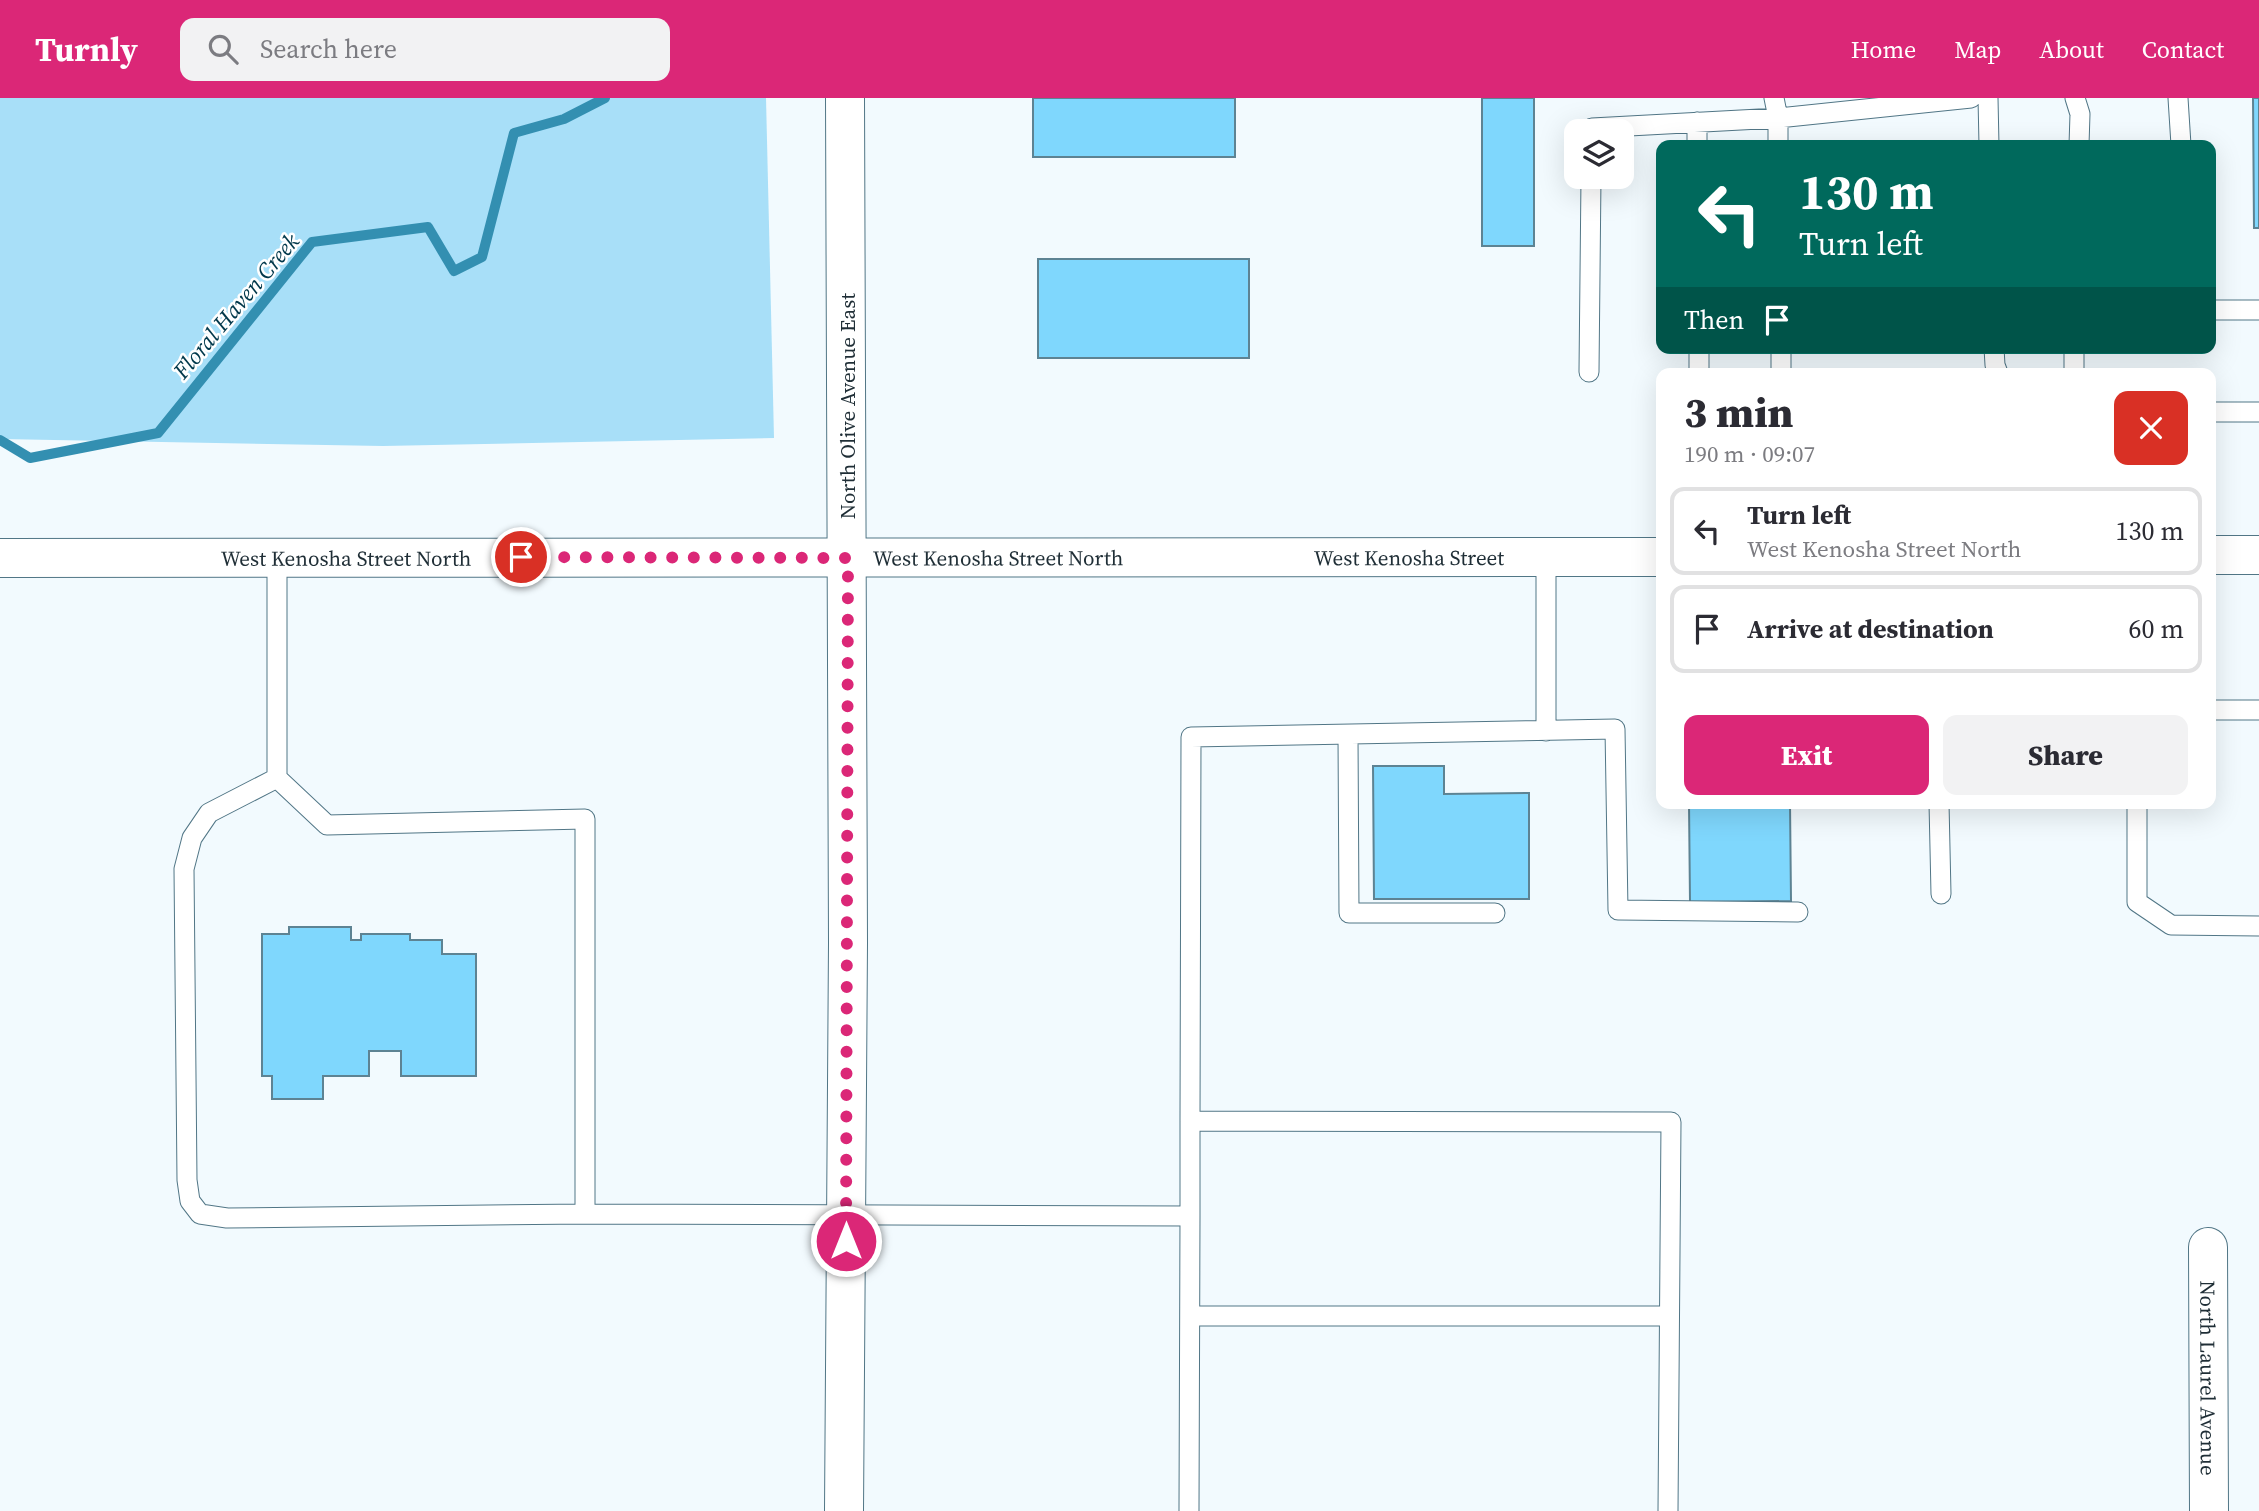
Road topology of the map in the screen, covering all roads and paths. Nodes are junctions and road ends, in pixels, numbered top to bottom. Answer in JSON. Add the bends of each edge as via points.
{"nodes":[{"id":1,"x":845,"y":98,"type":"edge"},
{"id":2,"x":1774,"y":98,"type":"edge"},
{"id":3,"x":1972,"y":98,"type":"edge"},
{"id":4,"x":1987,"y":98,"type":"edge"},
{"id":5,"x":2075,"y":98,"type":"edge"},
{"id":6,"x":2178,"y":98,"type":"edge"},
{"id":7,"x":1778,"y":118,"type":"junction"},
{"id":8,"x":1697,"y":122,"type":"junction"},
{"id":9,"x":1634,"y":126,"type":"edge"},
{"id":10,"x":1697,"y":140,"type":"edge"},
{"id":11,"x":1778,"y":140,"type":"edge"},
{"id":12,"x":1989,"y":140,"type":"edge"},
{"id":13,"x":2079,"y":140,"type":"edge"},
{"id":14,"x":2181,"y":140,"type":"edge"},
{"id":15,"x":1591,"y":189,"type":"edge"},
{"id":16,"x":2216,"y":310,"type":"edge"},
{"id":17,"x":2259,"y":310,"type":"edge"},
{"id":18,"x":1589,"y":372,"type":"dead end"},
{"id":19,"x":2216,"y":412,"type":"edge"},
{"id":20,"x":2259,"y":412,"type":"edge"},
{"id":21,"x":2216,"y":555,"type":"edge"},
{"id":22,"x":2259,"y":555,"type":"edge"},
{"id":23,"x":277,"y":557,"type":"junction"},
{"id":24,"x":1656,"y":557,"type":"edge"},
{"id":25,"x":0,"y":558,"type":"edge"},
{"id":26,"x":848,"y":558,"type":"junction"},
{"id":27,"x":1546,"y":558,"type":"junction"},
{"id":28,"x":1155,"y":559,"type":"joint"},
{"id":29,"x":2216,"y":710,"type":"edge"},
{"id":30,"x":2259,"y":710,"type":"edge"},
{"id":31,"x":1546,"y":731,"type":"junction"},
{"id":32,"x":1348,"y":735,"type":"junction"},
{"id":33,"x":277,"y":778,"type":"junction"},
{"id":34,"x":1939,"y":809,"type":"edge"},
{"id":35,"x":2137,"y":809,"type":"edge"},
{"id":36,"x":1941,"y":894,"type":"dead end"},
{"id":37,"x":1798,"y":912,"type":"dead end"},
{"id":38,"x":1495,"y":913,"type":"dead end"},
{"id":39,"x":2259,"y":926,"type":"edge"},
{"id":40,"x":1190,"y":1121,"type":"junction"},
{"id":41,"x":585,"y":1214,"type":"junction"},
{"id":42,"x":846,"y":1214,"type":"junction"},
{"id":43,"x":1190,"y":1216,"type":"junction"},
{"id":44,"x":2208,"y":1247,"type":"dead end"},
{"id":45,"x":1190,"y":1316,"type":"junction"},
{"id":46,"x":1669,"y":1316,"type":"junction"},
{"id":47,"x":844,"y":1511,"type":"edge"},
{"id":48,"x":1189,"y":1511,"type":"edge"},
{"id":49,"x":1668,"y":1511,"type":"edge"},
{"id":50,"x":2209,"y":1511,"type":"edge"}],
"edges":[{"from":1,"to":26,"type":"main road","name":"North Olive Avenue East"},
{"from":2,"to":7,"type":"lane"},
{"from":3,"to":7,"type":"lane"},
{"from":4,"to":12,"type":"lane"},
{"from":5,"to":13,"type":"lane"},
{"from":6,"to":14,"type":"lane"},
{"from":7,"to":8,"type":"lane"},
{"from":7,"to":11,"type":"lane"},
{"from":8,"to":9,"type":"lane"},
{"from":8,"to":10,"type":"lane"},
{"from":15,"to":18,"type":"lane"},
{"from":16,"to":17,"type":"lane"},
{"from":19,"to":20,"type":"lane"},
{"from":21,"to":22,"type":"main road"},
{"from":23,"to":25,"type":"main road","name":"West Kenosha Street North"},
{"from":23,"to":26,"type":"main road","name":"West Kenosha Street North"},
{"from":23,"to":33,"type":"lane"},
{"from":24,"to":27,"type":"main road","name":"West Kenosha Street"},
{"from":26,"to":28,"type":"main road","name":"West Kenosha Street North"},
{"from":26,"to":42,"type":"main road","name":"North Olive Avenue East"},
{"from":27,"to":28,"type":"main road","name":"West Kenosha Street"},
{"from":27,"to":31,"type":"lane"},
{"from":29,"to":30,"type":"lane"},
{"from":31,"to":32,"type":"lane"},
{"from":31,"to":37,"type":"lane","via":[[1615,729],[1618,910]]},
{"from":32,"to":38,"type":"lane","via":[[1349,913]]},
{"from":32,"to":40,"type":"lane","via":[[1191,737]]},
{"from":33,"to":41,"type":"lane","via":[[327,825],[585,819]]},
{"from":33,"to":41,"type":"lane","via":[[209,813],[192,838],[184,869],[190,1201],[200,1214],[227,1218]]},
{"from":34,"to":36,"type":"lane"},
{"from":35,"to":39,"type":"lane","via":[[2137,902],[2171,925]]},
{"from":40,"to":43,"type":"lane"},
{"from":40,"to":46,"type":"lane","via":[[1671,1122]]},
{"from":41,"to":42,"type":"lane"},
{"from":42,"to":43,"type":"lane"},
{"from":42,"to":47,"type":"main road","name":"North Olive Avenue East"},
{"from":43,"to":45,"type":"lane"},
{"from":44,"to":50,"type":"main road","name":"North Laurel Avenue"},
{"from":45,"to":46,"type":"lane"},
{"from":45,"to":48,"type":"lane"},
{"from":46,"to":49,"type":"lane"}]}
